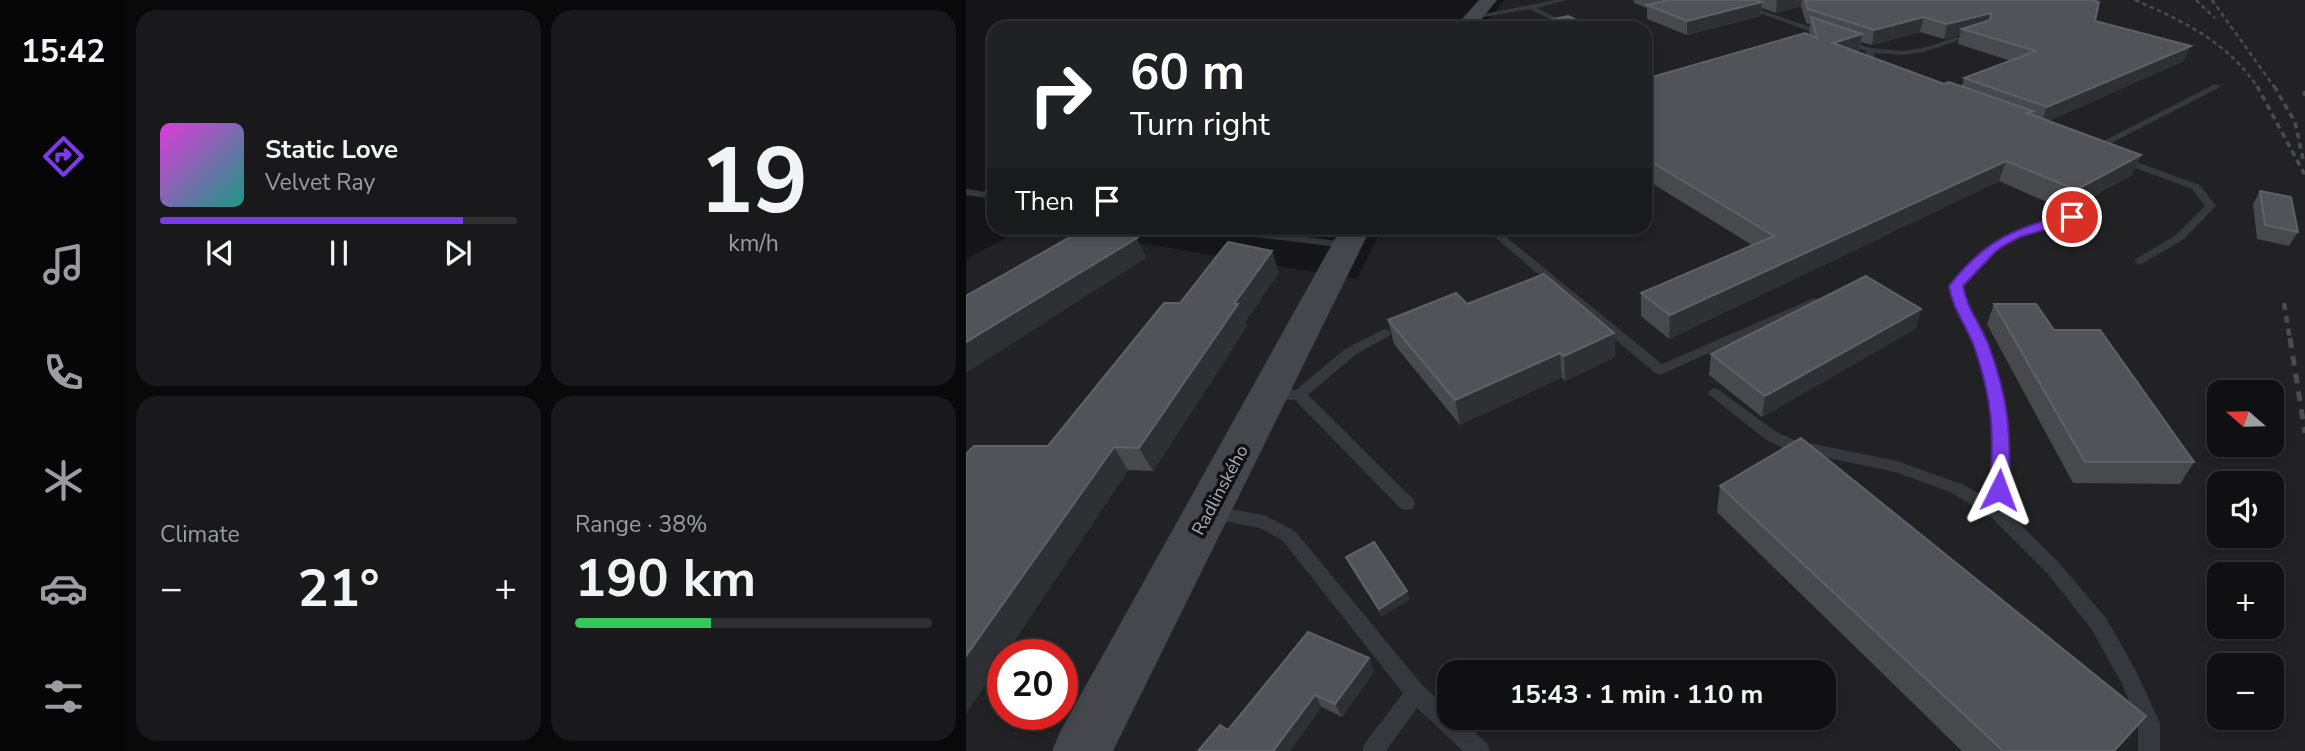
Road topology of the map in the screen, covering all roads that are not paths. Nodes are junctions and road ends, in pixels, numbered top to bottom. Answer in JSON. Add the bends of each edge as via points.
{"nodes":[{"id":1,"x":1488,"y":0,"type":"edge"},
{"id":2,"x":1564,"y":0,"type":"edge"},
{"id":3,"x":1725,"y":0,"type":"edge"},
{"id":4,"x":1531,"y":8,"type":"junction"},
{"id":5,"x":1470,"y":21,"type":"edge"},
{"id":6,"x":1476,"y":21,"type":"edge"},
{"id":7,"x":1558,"y":21,"type":"edge"},
{"id":8,"x":1983,"y":31,"type":"edge"},
{"id":9,"x":1870,"y":50,"type":"junction"},
{"id":10,"x":1884,"y":72,"type":"edge"},
{"id":11,"x":2218,"y":86,"type":"dead end"},
{"id":12,"x":2080,"y":144,"type":"edge"},
{"id":13,"x":2093,"y":149,"type":"junction"},
{"id":14,"x":966,"y":192,"type":"edge"},
{"id":15,"x":987,"y":195,"type":"edge"},
{"id":16,"x":2072,"y":217,"type":"dead end"},
{"id":17,"x":1333,"y":235,"type":"edge"},
{"id":18,"x":1497,"y":235,"type":"edge"},
{"id":19,"x":1351,"y":236,"type":"edge"},
{"id":20,"x":2140,"y":261,"type":"dead end"},
{"id":21,"x":1835,"y":294,"type":"edge"},
{"id":22,"x":1384,"y":333,"type":"dead end"},
{"id":23,"x":1714,"y":393,"type":"dead end"},
{"id":24,"x":1285,"y":394,"type":"junction"},
{"id":25,"x":1407,"y":504,"type":"dead end"},
{"id":26,"x":1208,"y":512,"type":"junction"},
{"id":27,"x":1998,"y":513,"type":"junction"},
{"id":28,"x":1416,"y":693,"type":"junction"},
{"id":29,"x":1082,"y":751,"type":"edge"},
{"id":30,"x":1373,"y":751,"type":"edge"},
{"id":31,"x":1479,"y":751,"type":"edge"},
{"id":32,"x":2149,"y":751,"type":"edge"}],
"edges":[{"from":1,"to":5,"type":"main road"},
{"from":2,"to":4,"type":"lane"},
{"from":3,"to":9,"type":"lane"},
{"from":4,"to":6,"type":"lane"},
{"from":4,"to":7,"type":"lane"},
{"from":8,"to":9,"type":"lane","via":[[1924,50]]},
{"from":9,"to":10,"type":"lane","via":[[1871,67]]},
{"from":11,"to":13,"type":"lane"},
{"from":12,"to":13,"type":"lane"},
{"from":13,"to":20,"type":"lane","via":[[2196,187],[2211,206],[2180,237]]},
{"from":14,"to":15,"type":"lane"},
{"from":16,"to":27,"type":"lane","via":[[2001,242],[1956,286],[1999,404]]},
{"from":17,"to":19,"type":"lane"},
{"from":18,"to":21,"type":"lane","via":[[1660,370]]},
{"from":19,"to":24,"type":"main road","name":"Radlinského"},
{"from":22,"to":24,"type":"lane"},
{"from":23,"to":27,"type":"lane","via":[[1790,445],[1897,467],[1956,488]]},
{"from":24,"to":25,"type":"lane"},
{"from":24,"to":26,"type":"main road","name":"Radlinského"},
{"from":26,"to":28,"type":"lane","via":[[1264,522],[1289,536]]},
{"from":26,"to":29,"type":"main road","name":"Radlinského"},
{"from":27,"to":32,"type":"lane","via":[[2054,569],[2099,624],[2149,723]]},
{"from":28,"to":30,"type":"lane"},
{"from":28,"to":31,"type":"lane"}]}
